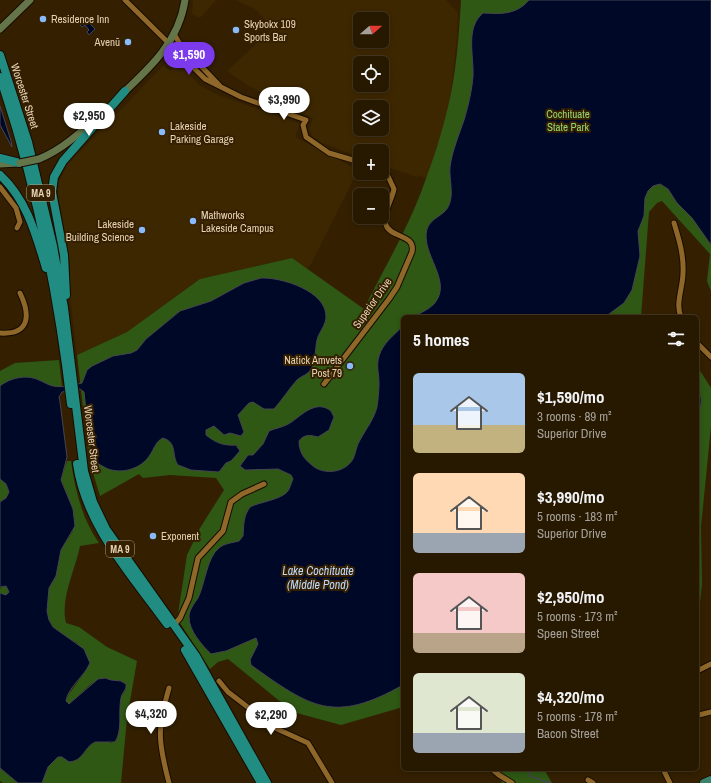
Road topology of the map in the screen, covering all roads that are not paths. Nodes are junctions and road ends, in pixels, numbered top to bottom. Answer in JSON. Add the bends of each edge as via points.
{"nodes":[{"id":1,"x":30,"y":0,"type":"edge"},
{"id":2,"x":125,"y":0,"type":"edge"},
{"id":3,"x":185,"y":0,"type":"edge"},
{"id":4,"x":0,"y":29,"type":"edge"},
{"id":5,"x":174,"y":34,"type":"junction"},
{"id":6,"x":169,"y":43,"type":"junction"},
{"id":7,"x":0,"y":55,"type":"edge"},
{"id":8,"x":0,"y":77,"type":"edge"},
{"id":9,"x":224,"y":89,"type":"junction"},
{"id":10,"x":124,"y":91,"type":"junction"},
{"id":11,"x":0,"y":158,"type":"edge"},
{"id":12,"x":353,"y":160,"type":"edge"},
{"id":13,"x":20,"y":163,"type":"junction"},
{"id":14,"x":0,"y":164,"type":"edge"},
{"id":15,"x":0,"y":175,"type":"edge"},
{"id":16,"x":389,"y":178,"type":"edge"},
{"id":17,"x":0,"y":187,"type":"edge"},
{"id":18,"x":674,"y":224,"type":"dead end"},
{"id":19,"x":17,"y":228,"type":"dead end"},
{"id":20,"x":20,"y":292,"type":"dead end"},
{"id":21,"x":58,"y":307,"type":"junction"},
{"id":22,"x":681,"y":315,"type":"edge"},
{"id":23,"x":0,"y":333,"type":"edge"},
{"id":24,"x":68,"y":334,"type":"junction"},
{"id":25,"x":699,"y":345,"type":"edge"},
{"id":26,"x":711,"y":357,"type":"edge"},
{"id":27,"x":71,"y":383,"type":"junction"},
{"id":28,"x":324,"y":384,"type":"dead end"},
{"id":29,"x":72,"y":394,"type":"junction"},
{"id":30,"x":264,"y":484,"type":"dead end"},
{"id":31,"x":174,"y":625,"type":"junction"},
{"id":32,"x":711,"y":664,"type":"edge"},
{"id":33,"x":699,"y":670,"type":"edge"},
{"id":34,"x":219,"y":681,"type":"dead end"},
{"id":35,"x":169,"y":688,"type":"dead end"},
{"id":36,"x":711,"y":712,"type":"edge"},
{"id":37,"x":699,"y":715,"type":"dead end"},
{"id":38,"x":494,"y":771,"type":"edge"},
{"id":39,"x":664,"y":771,"type":"edge"},
{"id":40,"x":588,"y":780,"type":"dead end"},
{"id":41,"x":711,"y":780,"type":"edge"},
{"id":42,"x":169,"y":783,"type":"edge"},
{"id":43,"x":260,"y":783,"type":"edge"},
{"id":44,"x":267,"y":783,"type":"edge"},
{"id":45,"x":332,"y":783,"type":"edge"},
{"id":46,"x":512,"y":783,"type":"edge"},
{"id":47,"x":593,"y":783,"type":"edge"},
{"id":48,"x":670,"y":783,"type":"edge"},
{"id":49,"x":704,"y":783,"type":"edge"}],
"edges":[{"from":1,"to":4,"type":"main road"},
{"from":2,"to":6,"type":"street"},
{"from":3,"to":5,"type":"main road"},
{"from":5,"to":6,"type":"main road"},
{"from":5,"to":9,"type":"street","via":[[180,44]]},
{"from":6,"to":9,"type":"street","via":[[202,77]]},
{"from":6,"to":10,"type":"main road","via":[[156,61]]},
{"from":7,"to":24,"type":"highway","name":"Worcester Street","number":"MA 9","via":[[42,194]]},
{"from":8,"to":21,"type":"highway","name":"Worcester Street","number":"MA 9","via":[[32,185]]},
{"from":9,"to":12,"type":"street","via":[[306,120],[303,125],[306,137],[329,153]]},
{"from":10,"to":13,"type":"main road","bridge":true,"via":[[73,139],[39,159]]},
{"from":10,"to":24,"type":"highway","via":[[63,161],[53,181],[53,197],[65,263]]},
{"from":11,"to":13,"type":"highway"},
{"from":13,"to":14,"type":"main road"},
{"from":15,"to":21,"type":"highway","via":[[18,196],[28,215]]},
{"from":16,"to":28,"type":"street","name":"Superior Drive","via":[[394,189],[385,216],[386,226],[388,230],[408,239],[412,252],[393,293]]},
{"from":17,"to":19,"type":"street","via":[[18,212],[20,222]]},
{"from":18,"to":22,"type":"street","via":[[682,251]]},
{"from":20,"to":23,"type":"street","via":[[27,312],[24,324],[14,332]]},
{"from":21,"to":27,"type":"highway","name":"Worcester Street","number":"MA 9"},
{"from":24,"to":27,"type":"highway","name":"Worcester Street","number":"MA 9"},
{"from":25,"to":26,"type":"street"},
{"from":27,"to":29,"type":"highway","name":"Worcester Street","number":"MA 9"},
{"from":29,"to":31,"type":"highway","name":"Worcester Street","number":"MA 9","via":[[84,471],[95,509],[108,532]]},
{"from":29,"to":43,"type":"highway","name":"Worcester Street","number":"MA 9","via":[[79,476],[94,519],[187,653]]},
{"from":30,"to":31,"type":"street","via":[[242,494],[232,502],[223,531],[198,558],[189,598]]},
{"from":31,"to":44,"type":"highway","name":"Worcester Street","number":"MA 9","via":[[204,670]]},
{"from":32,"to":33,"type":"street"},
{"from":34,"to":45,"type":"street","via":[[228,692],[275,728],[308,743]]},
{"from":35,"to":42,"type":"street","via":[[159,732],[160,750]]},
{"from":36,"to":37,"type":"street"},
{"from":38,"to":46,"type":"street"},
{"from":39,"to":48,"type":"street"},
{"from":40,"to":47,"type":"street"},
{"from":41,"to":49,"type":"main road"}]}
